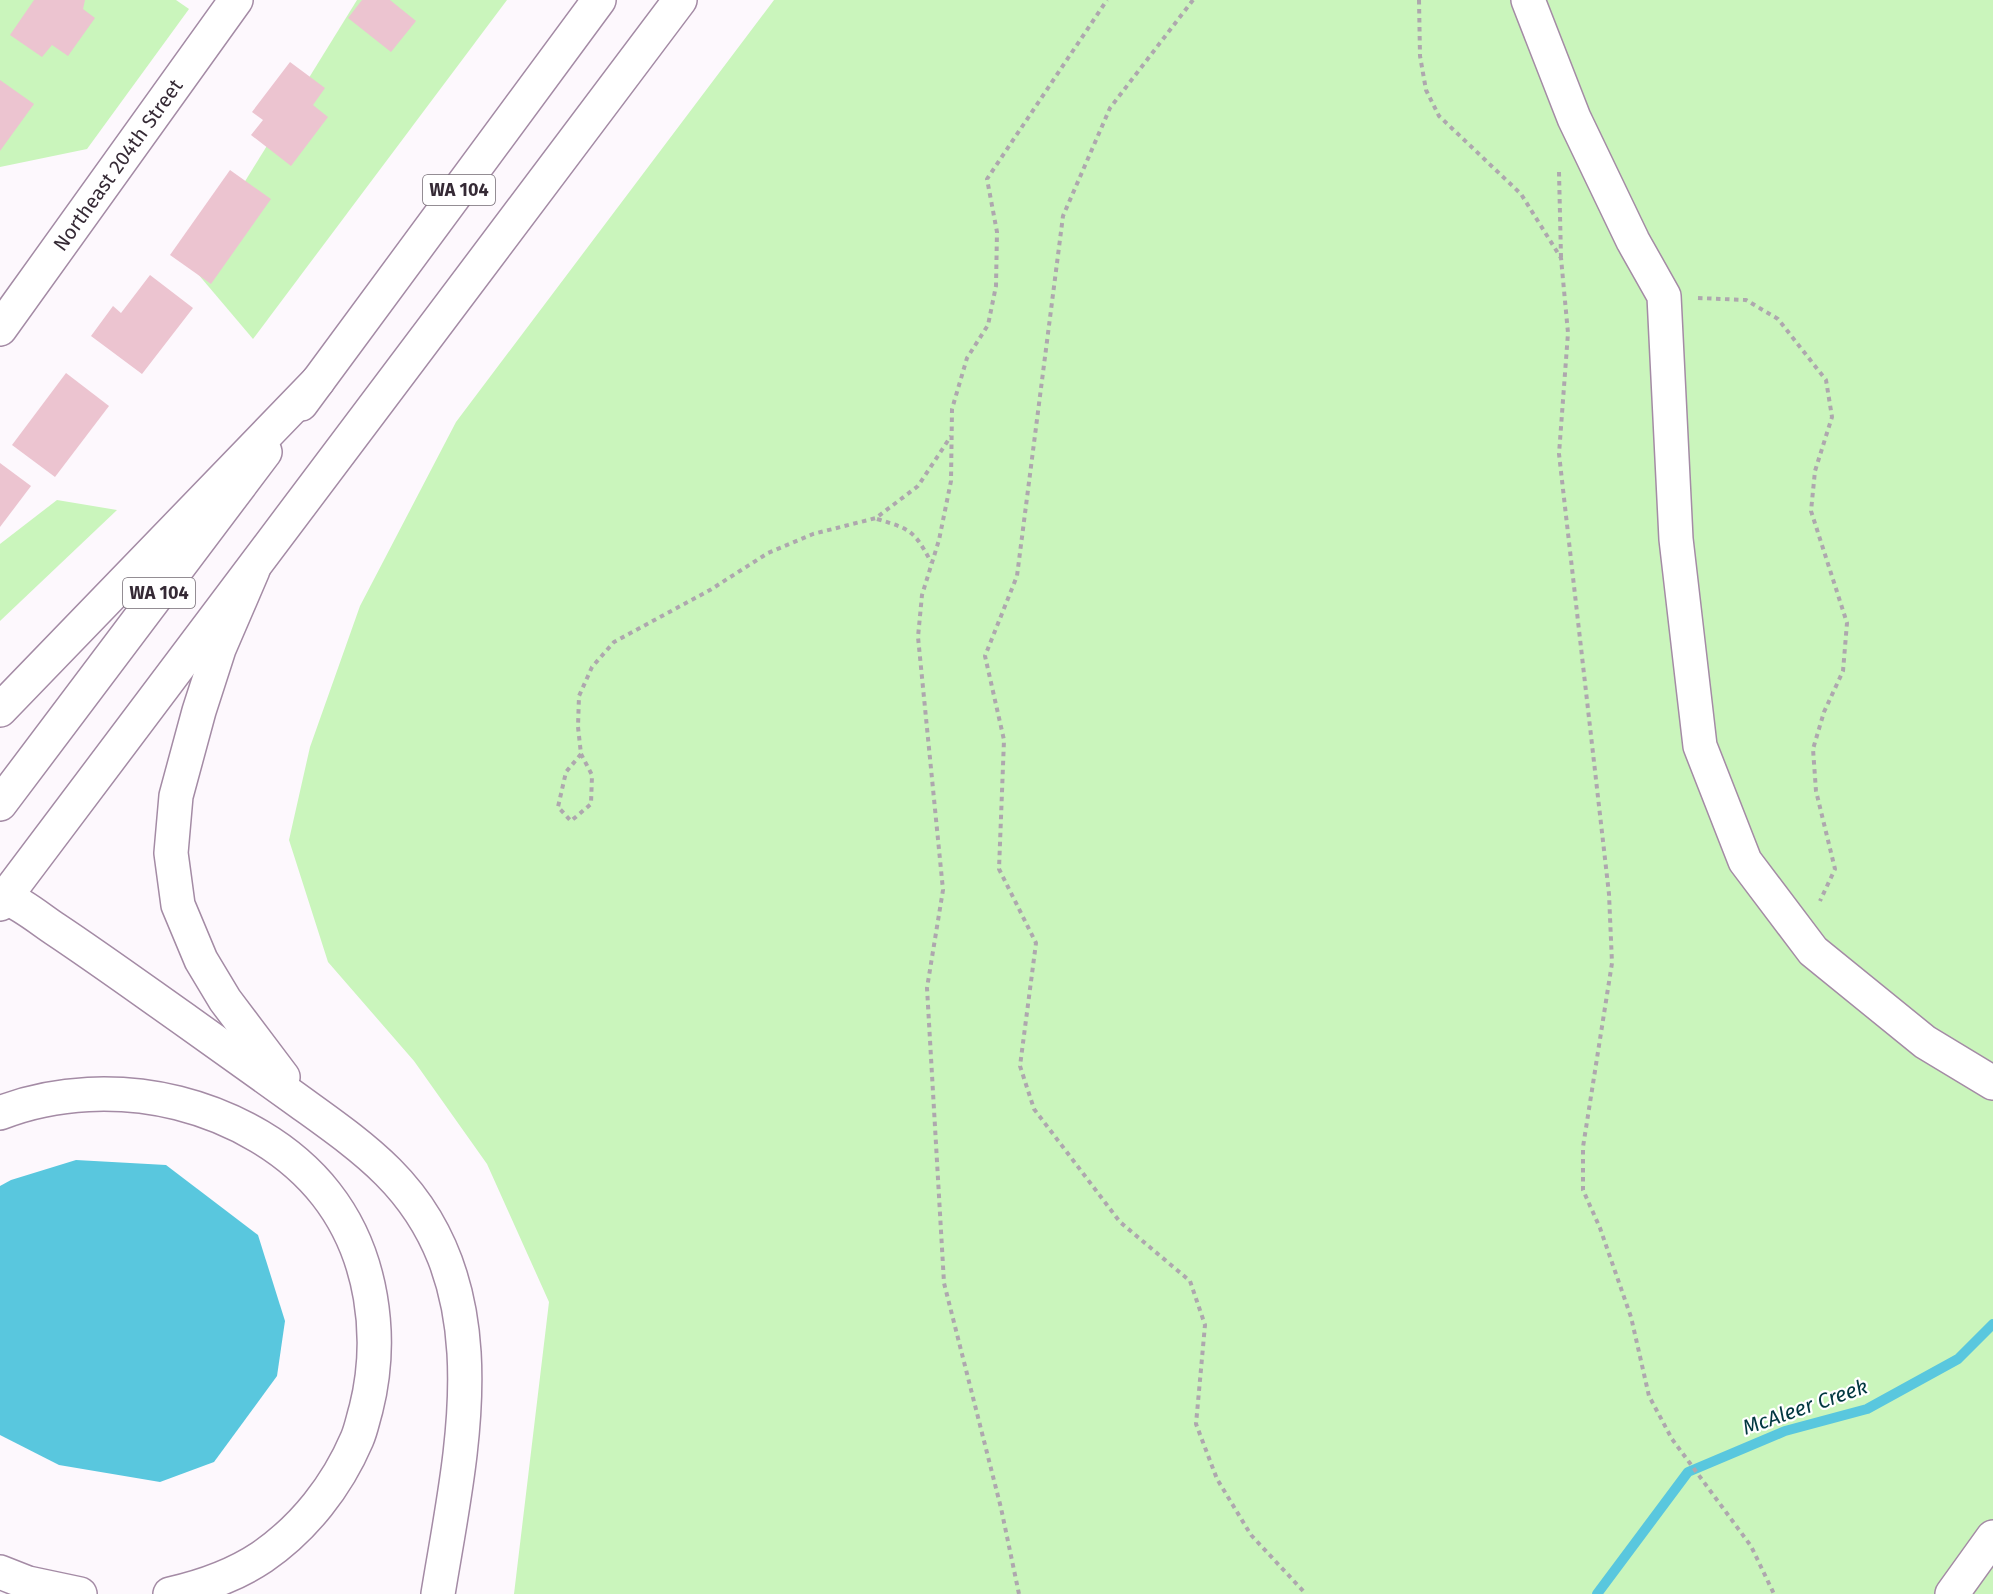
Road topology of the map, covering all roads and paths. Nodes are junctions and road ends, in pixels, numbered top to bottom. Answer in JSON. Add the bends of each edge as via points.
{"nodes":[{"id":1,"x":236,"y":0,"type":"edge"},
{"id":2,"x":599,"y":0,"type":"edge"},
{"id":3,"x":680,"y":0,"type":"edge"},
{"id":4,"x":1107,"y":0,"type":"edge"},
{"id":5,"x":1193,"y":0,"type":"edge"},
{"id":6,"x":1419,"y":0,"type":"edge"},
{"id":7,"x":1528,"y":0,"type":"edge"},
{"id":8,"x":1581,"y":132,"type":"junction"},
{"id":9,"x":1562,"y":258,"type":"junction"},
{"id":10,"x":1664,"y":296,"type":"junction"},
{"id":11,"x":0,"y":329,"type":"edge"},
{"id":12,"x":318,"y":381,"type":"junction"},
{"id":13,"x":951,"y":435,"type":"junction"},
{"id":14,"x":876,"y":518,"type":"junction"},
{"id":15,"x":932,"y":563,"type":"junction"},
{"id":16,"x":253,"y":570,"type":"junction"},
{"id":17,"x":0,"y":710,"type":"edge"},
{"id":18,"x":581,"y":754,"type":"junction"},
{"id":19,"x":0,"y":804,"type":"edge"},
{"id":20,"x":2,"y":899,"type":"edge"},
{"id":21,"x":1794,"y":927,"type":"junction"},
{"id":22,"x":1993,"y":1083,"type":"edge"},
{"id":23,"x":0,"y":1113,"type":"edge"},
{"id":24,"x":321,"y":1118,"type":"junction"},
{"id":25,"x":1993,"y":1538,"type":"edge"},
{"id":26,"x":0,"y":1572,"type":"edge"},
{"id":27,"x":80,"y":1594,"type":"edge"},
{"id":28,"x":170,"y":1594,"type":"edge"},
{"id":29,"x":438,"y":1594,"type":"edge"},
{"id":30,"x":1019,"y":1594,"type":"edge"},
{"id":31,"x":1306,"y":1594,"type":"edge"},
{"id":32,"x":1774,"y":1594,"type":"edge"},
{"id":33,"x":1952,"y":1594,"type":"edge"}],
"edges":[{"from":1,"to":11,"type":"main road","name":"Northeast 204th Street"},
{"from":2,"to":12,"type":"main road","number":"WA 104"},
{"from":3,"to":16,"type":"main road","number":"WA 104"},
{"from":4,"to":13,"type":"path","via":[[987,179],[997,232],[996,286],[988,325],[968,358],[952,409]]},
{"from":5,"to":31,"type":"path","via":[[1110,108],[1063,216],[1017,576],[985,656],[1004,740],[999,869],[1036,943],[1020,1066],[1034,1109],[1120,1222],[1190,1281],[1205,1325],[1196,1425],[1217,1479],[1251,1535]]},
{"from":6,"to":9,"type":"path","via":[[1420,56],[1426,90],[1439,116],[1521,194]]},
{"from":7,"to":8,"type":"main road"},
{"from":8,"to":9,"type":"path","via":[[1558,147]]},
{"from":8,"to":10,"type":"main road"},
{"from":9,"to":32,"type":"path","via":[[1568,333],[1559,454],[1609,894],[1612,963],[1582,1147],[1583,1190],[1630,1317],[1649,1396],[1672,1439],[1751,1546]]},
{"from":10,"to":21,"type":"main road","via":[[1676,539],[1700,746],[1744,861]]},
{"from":10,"to":21,"type":"path","via":[[1746,300],[1778,319],[1826,380],[1832,417],[1815,471],[1811,511],[1847,623],[1843,671],[1824,712],[1813,749],[1816,791],[1835,869],[1819,902]]},
{"from":12,"to":17,"type":"main road"},
{"from":12,"to":19,"type":"main road","number":"WA 104"},
{"from":13,"to":14,"type":"path","via":[[918,486]]},
{"from":13,"to":15,"type":"path","via":[[951,481]]},
{"from":14,"to":15,"type":"path","via":[[904,527],[920,540]]},
{"from":14,"to":18,"type":"path","via":[[813,534],[768,553],[710,590],[614,642],[592,667],[579,696]]},
{"from":15,"to":30,"type":"path","via":[[922,595],[918,637],[943,890],[927,988],[944,1283]]},
{"from":16,"to":20,"type":"main road","number":"WA 104"},
{"from":16,"to":24,"type":"main road","via":[[219,649],[199,711],[176,796],[171,853],[178,905],[201,960],[255,1042]]},
{"from":18,"to":18,"type":"path","via":[[592,775],[591,804],[571,821],[558,807],[566,772]]},
{"from":20,"to":24,"type":"main road","via":[[76,943]]},
{"from":21,"to":22,"type":"main road","via":[[1813,951],[1925,1042]]},
{"from":23,"to":28,"type":"main road","via":[[45,1099],[116,1094],[157,1098],[218,1116],[255,1135],[304,1171],[326,1194],[356,1246],[375,1325],[373,1380],[358,1437],[335,1483],[306,1519],[262,1557],[225,1577]]},
{"from":24,"to":29,"type":"main road","via":[[387,1172],[420,1210],[453,1280],[465,1342],[465,1391],[461,1452]]},
{"from":25,"to":33,"type":"main road"},
{"from":26,"to":27,"type":"main road","via":[[28,1583]]}]}
